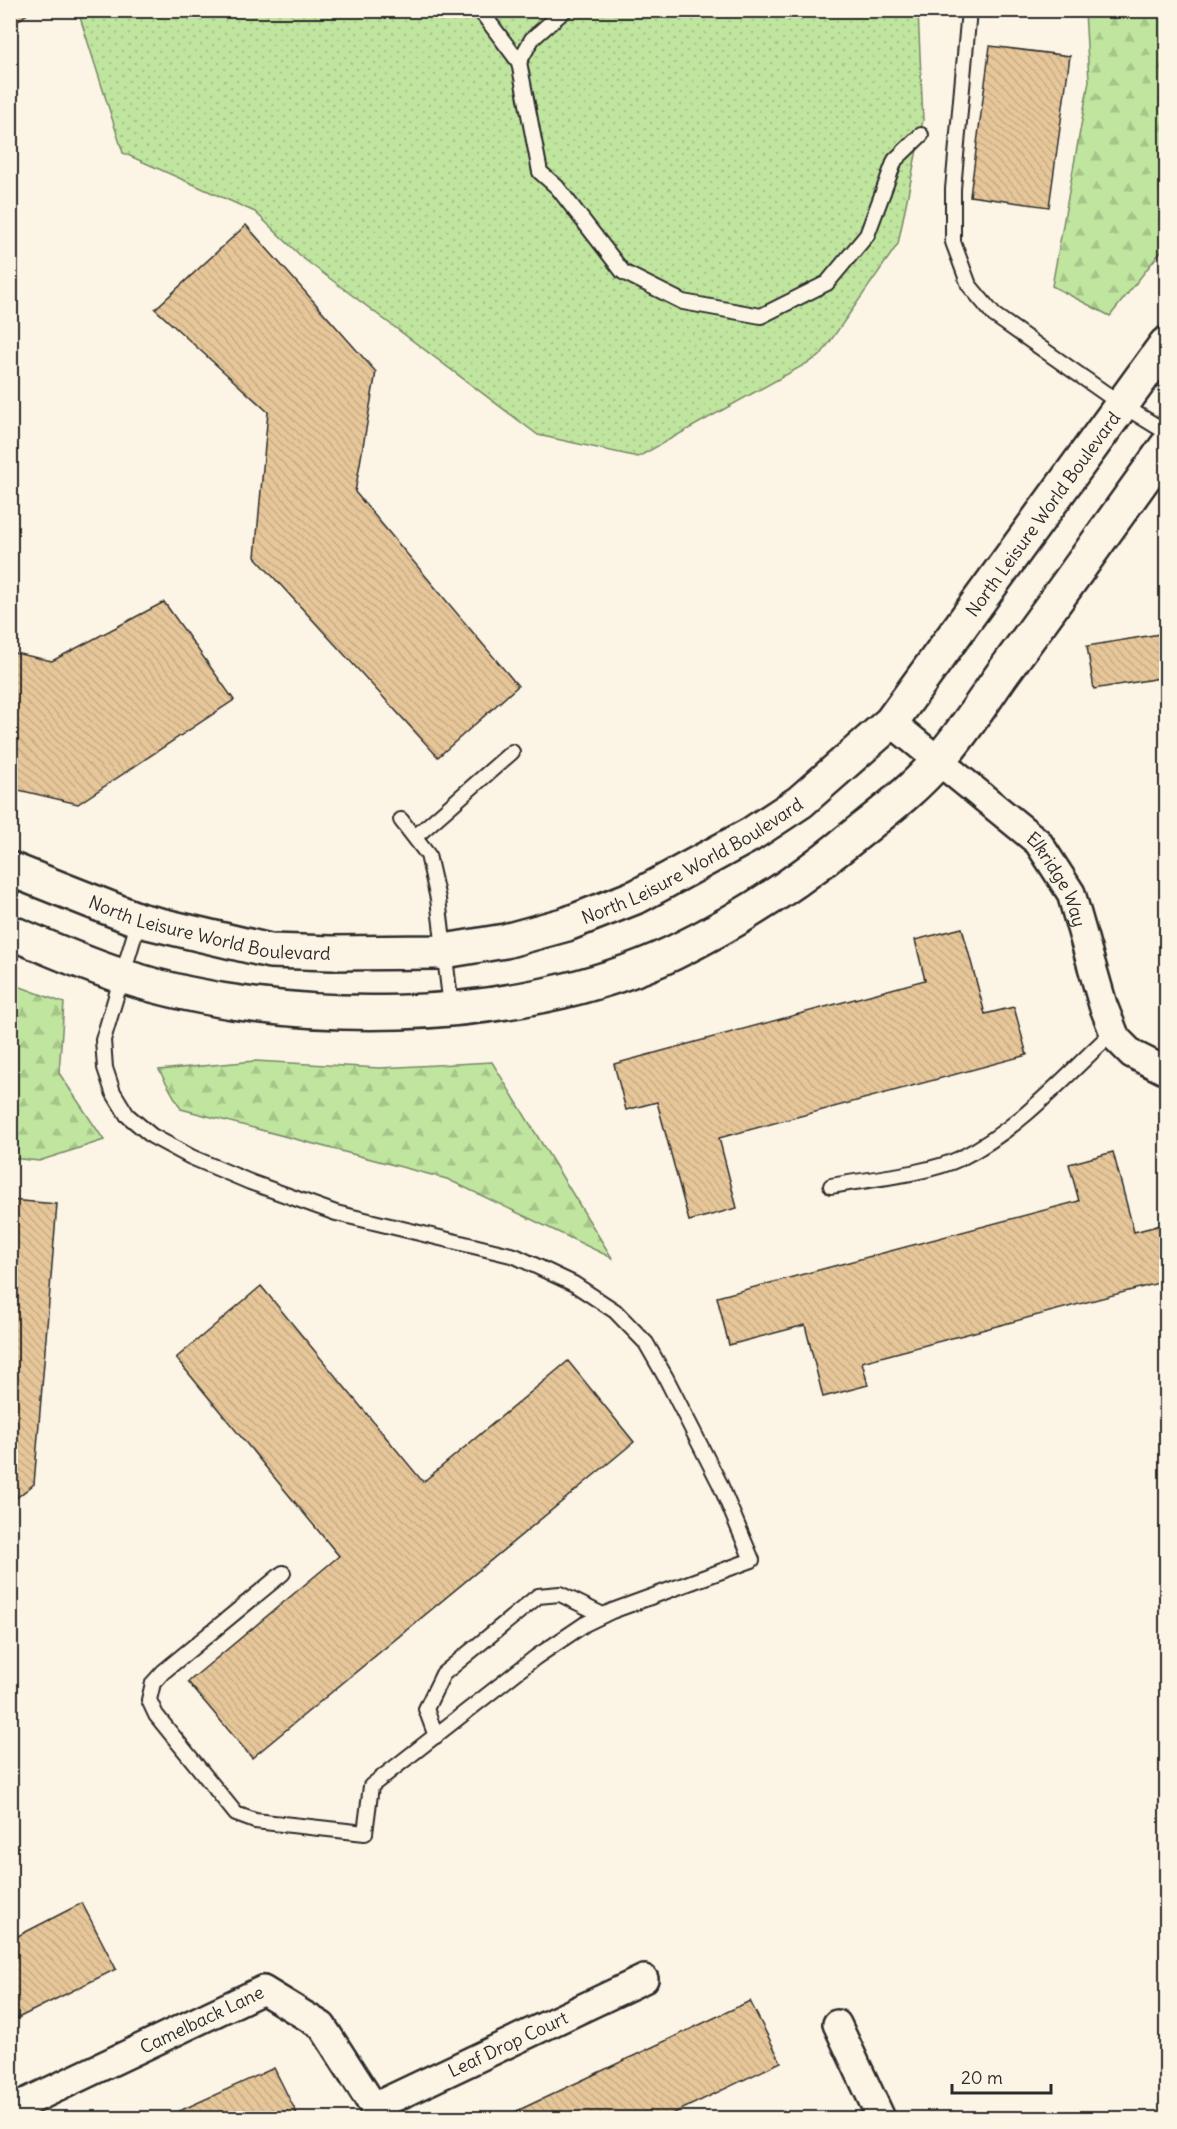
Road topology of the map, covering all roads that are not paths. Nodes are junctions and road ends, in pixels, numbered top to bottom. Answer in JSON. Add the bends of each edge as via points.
{"nodes":[{"id":1,"x":480,"y":10,"type":"edge"},
{"id":2,"x":565,"y":10,"type":"edge"},
{"id":3,"x":969,"y":10,"type":"edge"},
{"id":4,"x":519,"y":62,"type":"junction"},
{"id":5,"x":921,"y":135,"type":"dead end"},
{"id":6,"x":1167,"y":344,"type":"edge"},
{"id":7,"x":1122,"y":405,"type":"junction"},
{"id":8,"x":1167,"y":432,"type":"edge"},
{"id":9,"x":1167,"y":447,"type":"edge"},
{"id":10,"x":891,"y":722,"type":"junction"},
{"id":11,"x":512,"y":752,"type":"dead end"},
{"id":12,"x":940,"y":760,"type":"junction"},
{"id":13,"x":401,"y":820,"type":"dead end"},
{"id":14,"x":415,"y":837,"type":"junction"},
{"id":15,"x":10,"y":869,"type":"edge"},
{"id":16,"x":139,"y":920,"type":"junction"},
{"id":17,"x":10,"y":932,"type":"edge"},
{"id":18,"x":446,"y":950,"type":"junction"},
{"id":19,"x":122,"y":976,"type":"junction"},
{"id":20,"x":451,"y":1007,"type":"junction"},
{"id":21,"x":1113,"y":1032,"type":"junction"},
{"id":22,"x":1167,"y":1071,"type":"edge"},
{"id":23,"x":831,"y":1186,"type":"dead end"},
{"id":24,"x":283,"y":1573,"type":"dead end"},
{"id":25,"x":603,"y":1615,"type":"junction"},
{"id":26,"x":436,"y":1736,"type":"junction"},
{"id":27,"x":644,"y":1979,"type":"dead end"},
{"id":28,"x":837,"y":2024,"type":"dead end"},
{"id":29,"x":10,"y":2110,"type":"edge"},
{"id":30,"x":376,"y":2113,"type":"edge"},
{"id":31,"x":881,"y":2118,"type":"edge"}],
"edges":[{"from":1,"to":4,"type":"lane"},
{"from":2,"to":4,"type":"lane","via":[[532,39]]},
{"from":3,"to":7,"type":"lane","via":[[953,189],[953,242],[969,285],[994,315]]},
{"from":4,"to":5,"type":"lane","via":[[540,172],[557,187],[623,272],[682,302],[761,316],[827,283],[867,236],[895,160]]},
{"from":6,"to":7,"type":"street","name":"North Leisure World Boulevard"},
{"from":7,"to":8,"type":"lane"},
{"from":7,"to":10,"type":"street","name":"North Leisure World Boulevard"},
{"from":9,"to":12,"type":"street"},
{"from":10,"to":12,"type":"street","name":"Elkridge Way"},
{"from":10,"to":18,"type":"street","name":"North Leisure World Boulevard","via":[[800,802],[750,836],[638,896],[567,924],[506,941]]},
{"from":11,"to":14,"type":"lane"},
{"from":12,"to":20,"type":"street","via":[[891,806],[792,886],[670,954],[596,981],[524,1000]]},
{"from":12,"to":21,"type":"street","name":"Elkridge Way","via":[[1038,843],[1071,893]]},
{"from":13,"to":14,"type":"lane"},
{"from":14,"to":18,"type":"lane","via":[[428,855]]},
{"from":15,"to":16,"type":"street","name":"North Leisure World Boulevard"},
{"from":16,"to":18,"type":"street","name":"North Leisure World Boulevard","via":[[270,951]]},
{"from":16,"to":19,"type":"lane"},
{"from":17,"to":19,"type":"street"},
{"from":18,"to":20,"type":"lane"},
{"from":19,"to":20,"type":"street","via":[[261,1007],[395,1012]]},
{"from":19,"to":25,"type":"lane","via":[[103,1040],[105,1068],[127,1115],[152,1136],[250,1182],[336,1213],[515,1256],[574,1284],[615,1311],[646,1343],[720,1484],[752,1560]]},
{"from":21,"to":22,"type":"street","name":"Elkridge Way","via":[[1132,1054]]},
{"from":21,"to":23,"type":"lane","via":[[1012,1125],[960,1159]]},
{"from":24,"to":26,"type":"lane","via":[[163,1672],[153,1683],[149,1700],[156,1715],[236,1814],[255,1821],[365,1833],[371,1786]]},
{"from":25,"to":26,"type":"lane","via":[[536,1657]]},
{"from":25,"to":26,"type":"lane","via":[[560,1594],[538,1596],[443,1674],[426,1709]]},
{"from":27,"to":30,"type":"street","name":"Leaf Drop Court"},
{"from":28,"to":31,"type":"street"},
{"from":29,"to":30,"type":"street","name":"Camelback Lane","via":[[263,1990],[322,2026]]}]}
